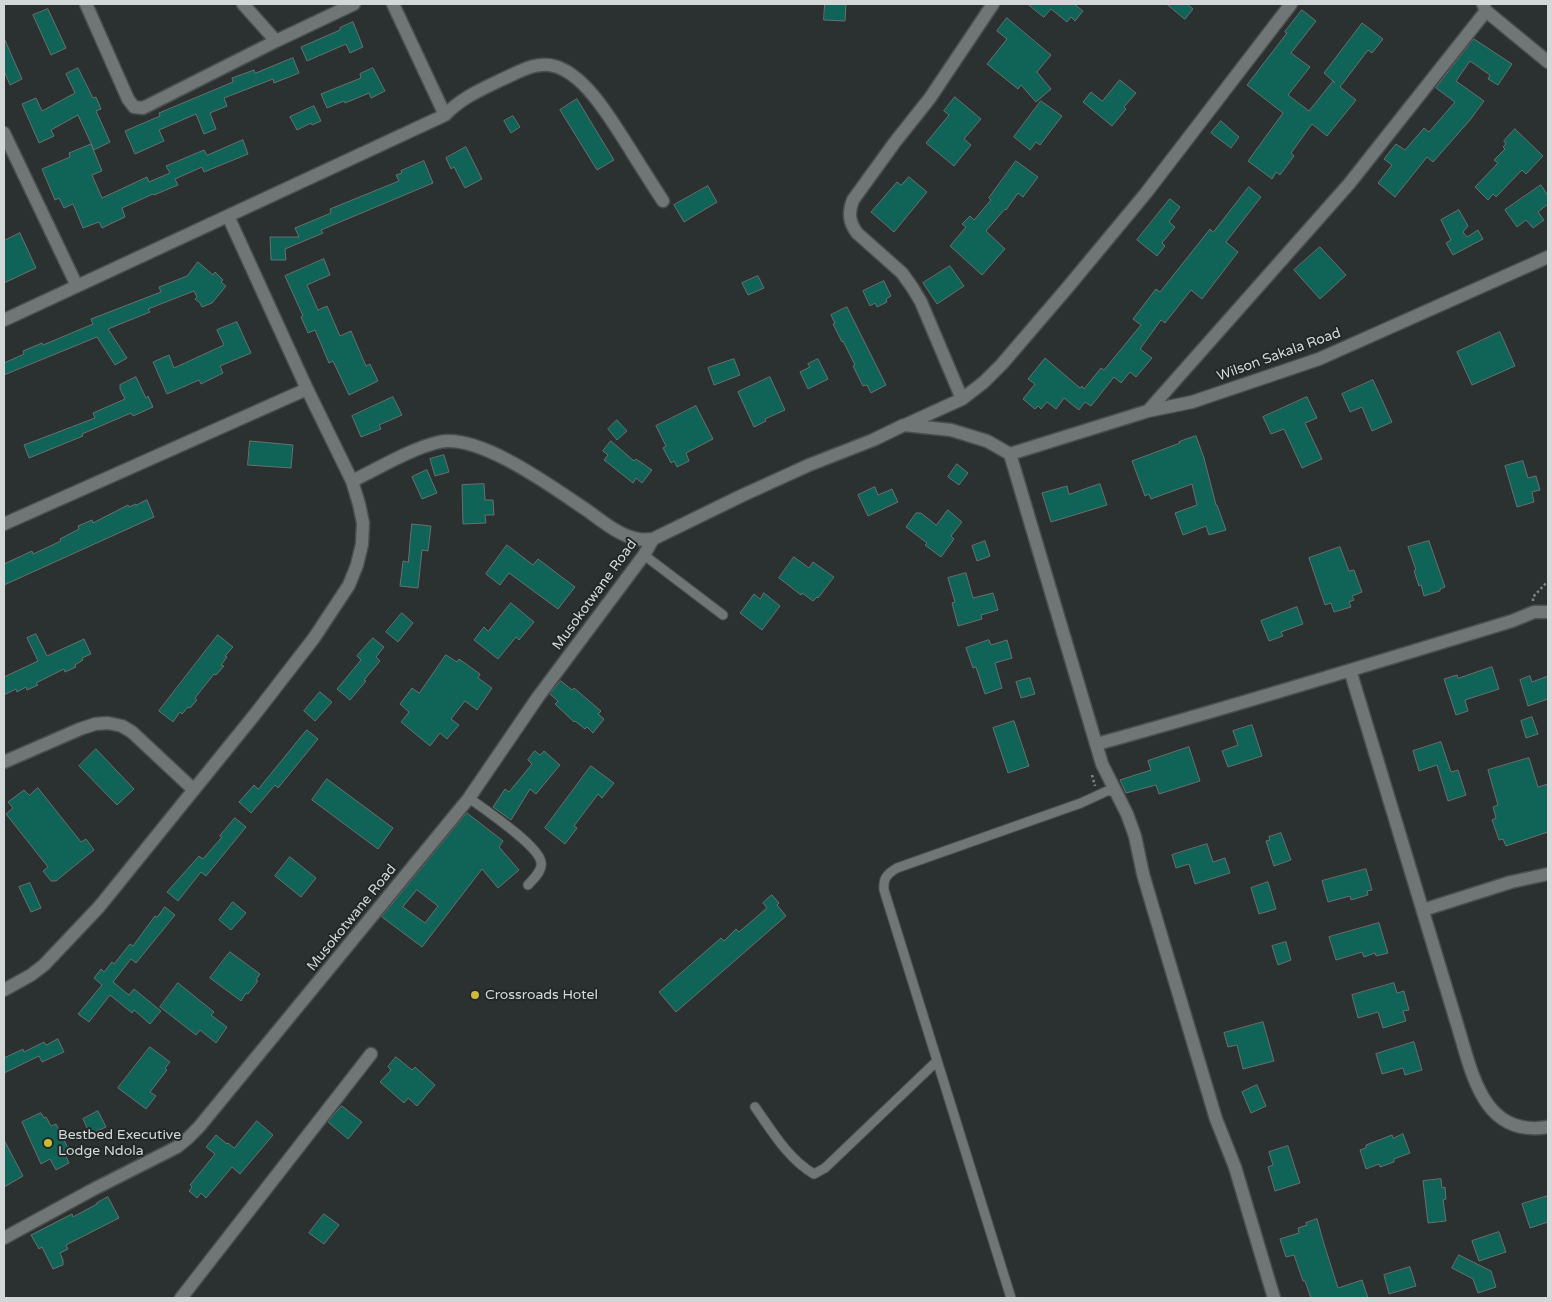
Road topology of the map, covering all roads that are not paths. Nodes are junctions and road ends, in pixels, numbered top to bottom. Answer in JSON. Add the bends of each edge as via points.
{"nodes":[{"id":1,"x":86,"y":4,"type":"edge"},
{"id":2,"x":243,"y":4,"type":"edge"},
{"id":3,"x":354,"y":4,"type":"edge"},
{"id":4,"x":393,"y":4,"type":"edge"},
{"id":5,"x":993,"y":4,"type":"edge"},
{"id":6,"x":1291,"y":4,"type":"edge"},
{"id":7,"x":1485,"y":8,"type":"edge"},
{"id":8,"x":276,"y":41,"type":"junction"},
{"id":9,"x":1548,"y":62,"type":"edge"},
{"id":10,"x":445,"y":115,"type":"junction"},
{"id":11,"x":4,"y":133,"type":"edge"},
{"id":12,"x":663,"y":201,"type":"dead end"},
{"id":13,"x":228,"y":216,"type":"junction"},
{"id":14,"x":1548,"y":257,"type":"edge"},
{"id":15,"x":77,"y":286,"type":"junction"},
{"id":16,"x":4,"y":320,"type":"edge"},
{"id":17,"x":306,"y":389,"type":"junction"},
{"id":18,"x":962,"y":399,"type":"junction"},
{"id":19,"x":1148,"y":411,"type":"junction"},
{"id":20,"x":904,"y":425,"type":"junction"},
{"id":21,"x":1010,"y":454,"type":"junction"},
{"id":22,"x":352,"y":481,"type":"junction"},
{"id":23,"x":4,"y":524,"type":"edge"},
{"id":24,"x":653,"y":539,"type":"junction"},
{"id":25,"x":644,"y":556,"type":"junction"},
{"id":26,"x":1548,"y":612,"type":"edge"},
{"id":27,"x":723,"y":616,"type":"dead end"},
{"id":28,"x":1350,"y":670,"type":"junction"},
{"id":29,"x":1097,"y":744,"type":"junction"},
{"id":30,"x":4,"y":762,"type":"edge"},
{"id":31,"x":194,"y":790,"type":"junction"},
{"id":32,"x":1116,"y":791,"type":"junction"},
{"id":33,"x":469,"y":798,"type":"junction"},
{"id":34,"x":1548,"y":874,"type":"edge"},
{"id":35,"x":528,"y":885,"type":"dead end"},
{"id":36,"x":1423,"y":910,"type":"junction"},
{"id":37,"x":4,"y":990,"type":"edge"},
{"id":38,"x":371,"y":1054,"type":"dead end"},
{"id":39,"x":937,"y":1061,"type":"junction"},
{"id":40,"x":755,"y":1107,"type":"dead end"},
{"id":41,"x":1548,"y":1127,"type":"edge"},
{"id":42,"x":4,"y":1238,"type":"edge"},
{"id":43,"x":181,"y":1298,"type":"edge"},
{"id":44,"x":1011,"y":1298,"type":"edge"},
{"id":45,"x":1274,"y":1298,"type":"edge"}],
"edges":[{"from":1,"to":8,"type":"street","via":[[134,107],[151,105]]},
{"from":2,"to":8,"type":"street"},
{"from":3,"to":8,"type":"street"},
{"from":4,"to":10,"type":"street"},
{"from":5,"to":18,"type":"street","via":[[930,98],[853,200],[849,218],[857,232],[902,273],[912,287]]},
{"from":6,"to":18,"type":"street","via":[[1146,193],[1068,287],[1002,364]]},
{"from":7,"to":9,"type":"street"},
{"from":7,"to":19,"type":"street","via":[[1349,184]]},
{"from":10,"to":12,"type":"street","via":[[466,97],[534,65],[554,66],[570,74],[603,106]]},
{"from":10,"to":13,"type":"street"},
{"from":11,"to":15,"type":"street"},
{"from":13,"to":15,"type":"street"},
{"from":13,"to":17,"type":"street"},
{"from":14,"to":19,"type":"street","name":"Wilson Sakala Road","via":[[1319,359],[1192,402]]},
{"from":15,"to":16,"type":"street"},
{"from":17,"to":22,"type":"street"},
{"from":17,"to":23,"type":"street"},
{"from":18,"to":20,"type":"street"},
{"from":19,"to":21,"type":"street","name":"Wilson Sakala Road"},
{"from":20,"to":21,"type":"street","via":[[951,430],[987,441]]},
{"from":20,"to":24,"type":"street","via":[[809,465]]},
{"from":21,"to":29,"type":"street"},
{"from":22,"to":24,"type":"street","via":[[422,447],[460,441],[533,474],[621,533],[638,539]]},
{"from":22,"to":31,"type":"street","via":[[363,523],[362,544],[349,585],[314,638]]},
{"from":24,"to":25,"type":"street","name":"Musokotwane Road"},
{"from":25,"to":27,"type":"lane"},
{"from":25,"to":33,"type":"street","name":"Musokotwane Road","via":[[538,697]]},
{"from":26,"to":28,"type":"street","via":[[1534,612]]},
{"from":28,"to":29,"type":"street"},
{"from":28,"to":36,"type":"street"},
{"from":29,"to":32,"type":"street","via":[[1102,764]]},
{"from":30,"to":31,"type":"street","via":[[80,729],[108,723],[132,732]]},
{"from":31,"to":37,"type":"street","via":[[56,954],[31,975]]},
{"from":32,"to":39,"type":"lane","via":[[1107,791],[897,868],[884,880],[884,890]]},
{"from":32,"to":45,"type":"street","via":[[1135,836],[1143,874],[1216,1119],[1236,1167]]},
{"from":33,"to":35,"type":"lane","via":[[536,852],[541,862],[540,870]]},
{"from":33,"to":42,"type":"street","name":"Musokotwane Road","via":[[188,1138],[177,1147]]},
{"from":34,"to":36,"type":"street","via":[[1511,882]]},
{"from":36,"to":41,"type":"street","via":[[1481,1096],[1493,1112],[1508,1122],[1525,1127]]},
{"from":38,"to":43,"type":"street"},
{"from":39,"to":40,"type":"lane","via":[[825,1168],[814,1174],[803,1168],[781,1144]]},
{"from":39,"to":44,"type":"lane"}]}
